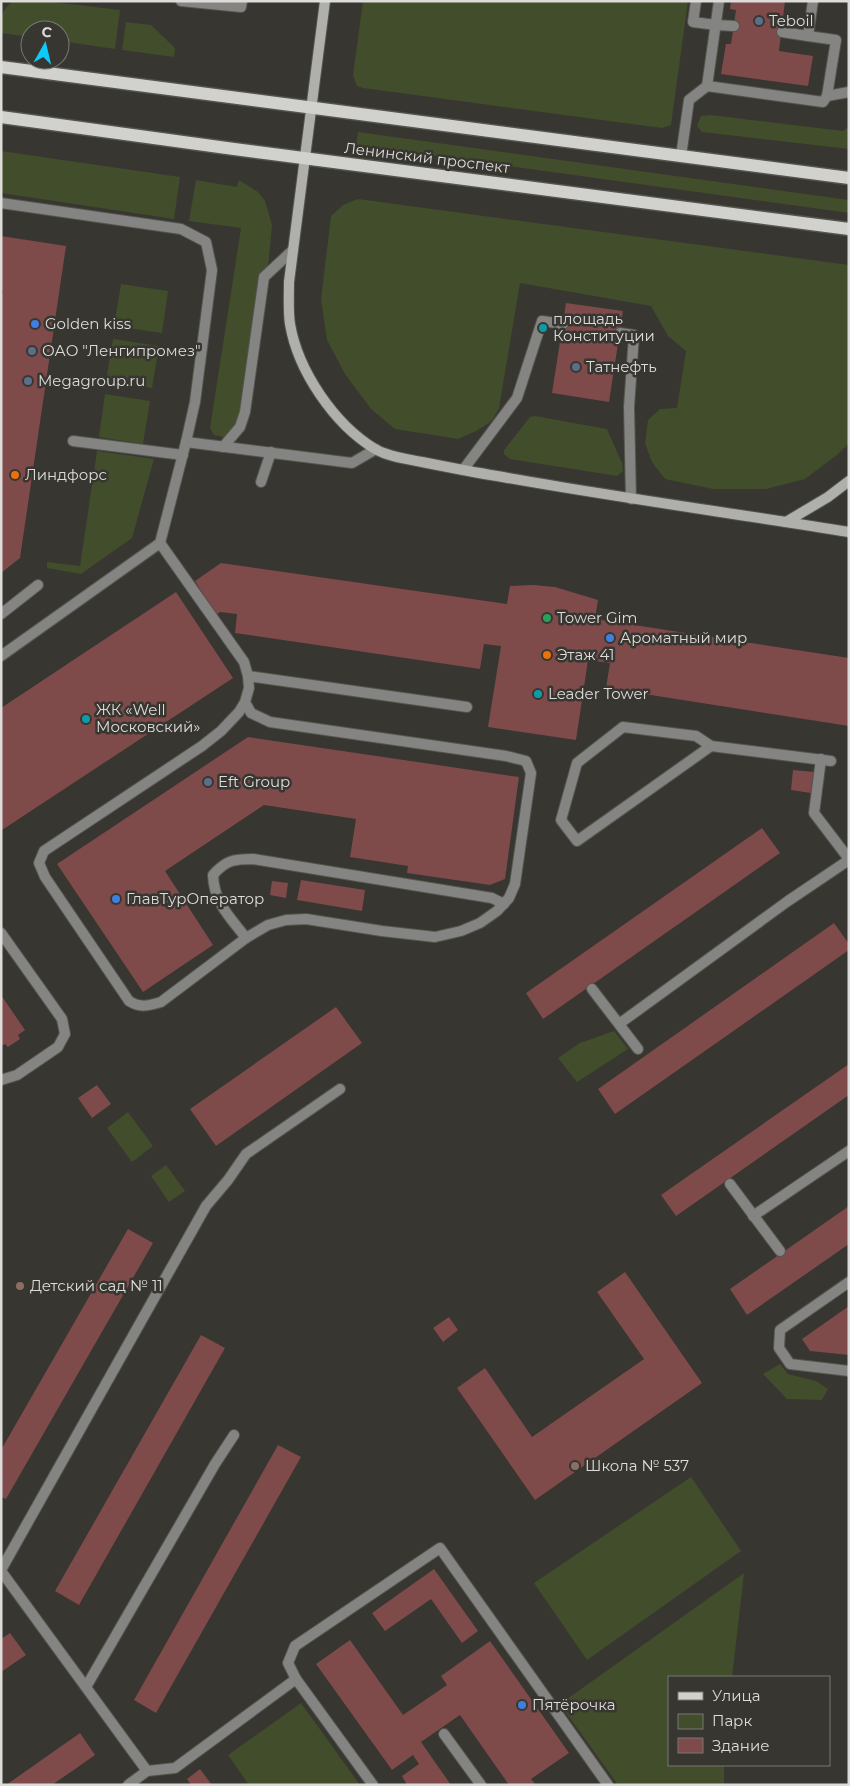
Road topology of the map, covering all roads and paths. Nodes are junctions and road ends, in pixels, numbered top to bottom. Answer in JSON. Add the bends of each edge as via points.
{"nodes":[{"id":1,"x":180,"y":1,"type":"edge"},
{"id":2,"x":242,"y":1,"type":"edge"},
{"id":3,"x":325,"y":1,"type":"edge"},
{"id":4,"x":696,"y":1,"type":"edge"},
{"id":5,"x":719,"y":1,"type":"edge"},
{"id":6,"x":813,"y":1,"type":"edge"},
{"id":7,"x":716,"y":25,"type":"junction"},
{"id":8,"x":734,"y":26,"type":"dead end"},
{"id":9,"x":782,"y":32,"type":"dead end"},
{"id":10,"x":808,"y":36,"type":"junction"},
{"id":11,"x":1,"y":66,"type":"edge"},
{"id":12,"x":707,"y":86,"type":"junction"},
{"id":13,"x":849,"y":92,"type":"edge"},
{"id":14,"x":827,"y":96,"type":"junction"},
{"id":15,"x":311,"y":108,"type":"junction"},
{"id":16,"x":1,"y":117,"type":"edge"},
{"id":17,"x":681,"y":156,"type":"junction"},
{"id":18,"x":305,"y":158,"type":"junction"},
{"id":19,"x":849,"y":178,"type":"edge"},
{"id":20,"x":1,"y":203,"type":"edge"},
{"id":21,"x":849,"y":228,"type":"edge"},
{"id":22,"x":293,"y":250,"type":"junction"},
{"id":23,"x":563,"y":324,"type":"dead end"},
{"id":24,"x":620,"y":333,"type":"dead end"},
{"id":25,"x":73,"y":441,"type":"dead end"},
{"id":26,"x":186,"y":442,"type":"junction"},
{"id":27,"x":223,"y":448,"type":"junction"},
{"id":28,"x":376,"y":450,"type":"junction"},
{"id":29,"x":271,"y":452,"type":"junction"},
{"id":30,"x":183,"y":455,"type":"junction"},
{"id":31,"x":463,"y":470,"type":"junction"},
{"id":32,"x":849,"y":481,"type":"edge"},
{"id":33,"x":261,"y":482,"type":"dead end"},
{"id":34,"x":631,"y":499,"type":"junction"},
{"id":35,"x":786,"y":522,"type":"junction"},
{"id":36,"x":849,"y":532,"type":"edge"},
{"id":37,"x":160,"y":544,"type":"junction"},
{"id":38,"x":38,"y":585,"type":"dead end"},
{"id":39,"x":1,"y":614,"type":"edge"},
{"id":40,"x":1,"y":656,"type":"edge"},
{"id":41,"x":248,"y":676,"type":"junction"},
{"id":42,"x":245,"y":702,"type":"junction"},
{"id":43,"x":467,"y":707,"type":"dead end"},
{"id":44,"x":711,"y":746,"type":"junction"},
{"id":45,"x":849,"y":860,"type":"edge"},
{"id":46,"x":504,"y":904,"type":"junction"},
{"id":47,"x":1,"y":933,"type":"edge"},
{"id":48,"x":246,"y":938,"type":"junction"},
{"id":49,"x":592,"y":989,"type":"dead end"},
{"id":50,"x":619,"y":1024,"type":"junction"},
{"id":51,"x":638,"y":1049,"type":"dead end"},
{"id":52,"x":1,"y":1080,"type":"edge"},
{"id":53,"x":340,"y":1089,"type":"dead end"},
{"id":54,"x":849,"y":1152,"type":"edge"},
{"id":55,"x":730,"y":1184,"type":"dead end"},
{"id":56,"x":753,"y":1216,"type":"junction"},
{"id":57,"x":780,"y":1250,"type":"dead end"},
{"id":58,"x":849,"y":1282,"type":"edge"},
{"id":59,"x":849,"y":1371,"type":"edge"},
{"id":60,"x":234,"y":1435,"type":"dead end"},
{"id":61,"x":1,"y":1570,"type":"edge"},
{"id":62,"x":296,"y":1679,"type":"junction"},
{"id":63,"x":86,"y":1687,"type":"junction"},
{"id":64,"x":444,"y":1734,"type":"dead end"},
{"id":65,"x":147,"y":1771,"type":"junction"},
{"id":66,"x":128,"y":1785,"type":"edge"},
{"id":67,"x":373,"y":1785,"type":"edge"},
{"id":68,"x":481,"y":1785,"type":"edge"},
{"id":69,"x":608,"y":1785,"type":"edge"}],
"edges":[{"from":1,"to":2,"type":"lane","via":[[241,7]]},
{"from":3,"to":15,"type":"main road"},
{"from":4,"to":7,"type":"lane","via":[[693,22]]},
{"from":5,"to":7,"type":"lane"},
{"from":6,"to":10,"type":"lane"},
{"from":7,"to":8,"type":"lane"},
{"from":7,"to":12,"type":"lane"},
{"from":9,"to":10,"type":"lane"},
{"from":10,"to":14,"type":"lane","via":[[836,40]]},
{"from":11,"to":15,"type":"main road"},
{"from":12,"to":14,"type":"lane","via":[[823,102]]},
{"from":12,"to":17,"type":"lane","via":[[689,100]]},
{"from":13,"to":14,"type":"lane"},
{"from":15,"to":17,"type":"main road"},
{"from":15,"to":18,"type":"main road"},
{"from":16,"to":18,"type":"main road","name":"Ленинский проспект"},
{"from":17,"to":19,"type":"main road"},
{"from":18,"to":21,"type":"main road","name":"Ленинский проспект"},
{"from":18,"to":22,"type":"main road"},
{"from":20,"to":26,"type":"lane","via":[[181,230],[206,242],[212,270],[195,402]]},
{"from":22,"to":27,"type":"lane","via":[[264,277],[244,412],[240,427]]},
{"from":22,"to":28,"type":"main road","via":[[289,322],[294,345],[316,390],[336,416]]},
{"from":23,"to":31,"type":"lane","via":[[542,321],[517,398]]},
{"from":24,"to":34,"type":"lane","via":[[634,335],[629,407]]},
{"from":25,"to":30,"type":"lane"},
{"from":26,"to":27,"type":"lane"},
{"from":26,"to":30,"type":"lane"},
{"from":27,"to":29,"type":"lane"},
{"from":28,"to":29,"type":"lane","via":[[352,463]]},
{"from":28,"to":31,"type":"main road"},
{"from":29,"to":33,"type":"lane"},
{"from":30,"to":37,"type":"lane"},
{"from":31,"to":34,"type":"main road"},
{"from":32,"to":35,"type":"main road"},
{"from":34,"to":35,"type":"main road"},
{"from":35,"to":36,"type":"main road"},
{"from":37,"to":40,"type":"lane"},
{"from":37,"to":41,"type":"lane","via":[[244,662]]},
{"from":38,"to":39,"type":"lane"},
{"from":41,"to":42,"type":"lane"},
{"from":41,"to":43,"type":"lane"},
{"from":42,"to":46,"type":"lane","via":[[252,713],[270,722],[526,761],[530,773],[515,884]]},
{"from":42,"to":48,"type":"lane","via":[[232,721],[202,746],[44,851],[39,863],[45,878],[129,1001],[137,1006],[161,1002]]},
{"from":44,"to":44,"type":"lane","via":[[577,841],[561,820],[578,763],[623,727],[696,736]]},
{"from":44,"to":45,"type":"lane","via":[[826,760],[814,813]]},
{"from":45,"to":50,"type":"lane"},
{"from":46,"to":48,"type":"lane","via":[[480,923],[435,938],[306,919],[268,925]]},
{"from":46,"to":48,"type":"lane","via":[[492,898],[379,879],[236,859],[221,866],[213,875],[213,889],[218,901]]},
{"from":47,"to":52,"type":"lane","via":[[62,1019],[65,1034],[58,1047],[17,1076]]},
{"from":49,"to":50,"type":"lane"},
{"from":50,"to":51,"type":"lane"},
{"from":53,"to":61,"type":"lane","via":[[246,1154],[206,1206]]},
{"from":54,"to":56,"type":"lane"},
{"from":55,"to":56,"type":"lane"},
{"from":56,"to":57,"type":"lane"},
{"from":58,"to":59,"type":"lane","via":[[780,1330],[779,1348],[790,1364]]},
{"from":60,"to":63,"type":"lane"},
{"from":61,"to":63,"type":"lane"},
{"from":62,"to":65,"type":"lane","via":[[175,1768]]},
{"from":62,"to":67,"type":"lane"},
{"from":62,"to":69,"type":"lane","via":[[288,1663],[295,1646],[440,1548]]},
{"from":63,"to":65,"type":"lane"},
{"from":64,"to":68,"type":"lane"},
{"from":65,"to":66,"type":"lane"}]}
